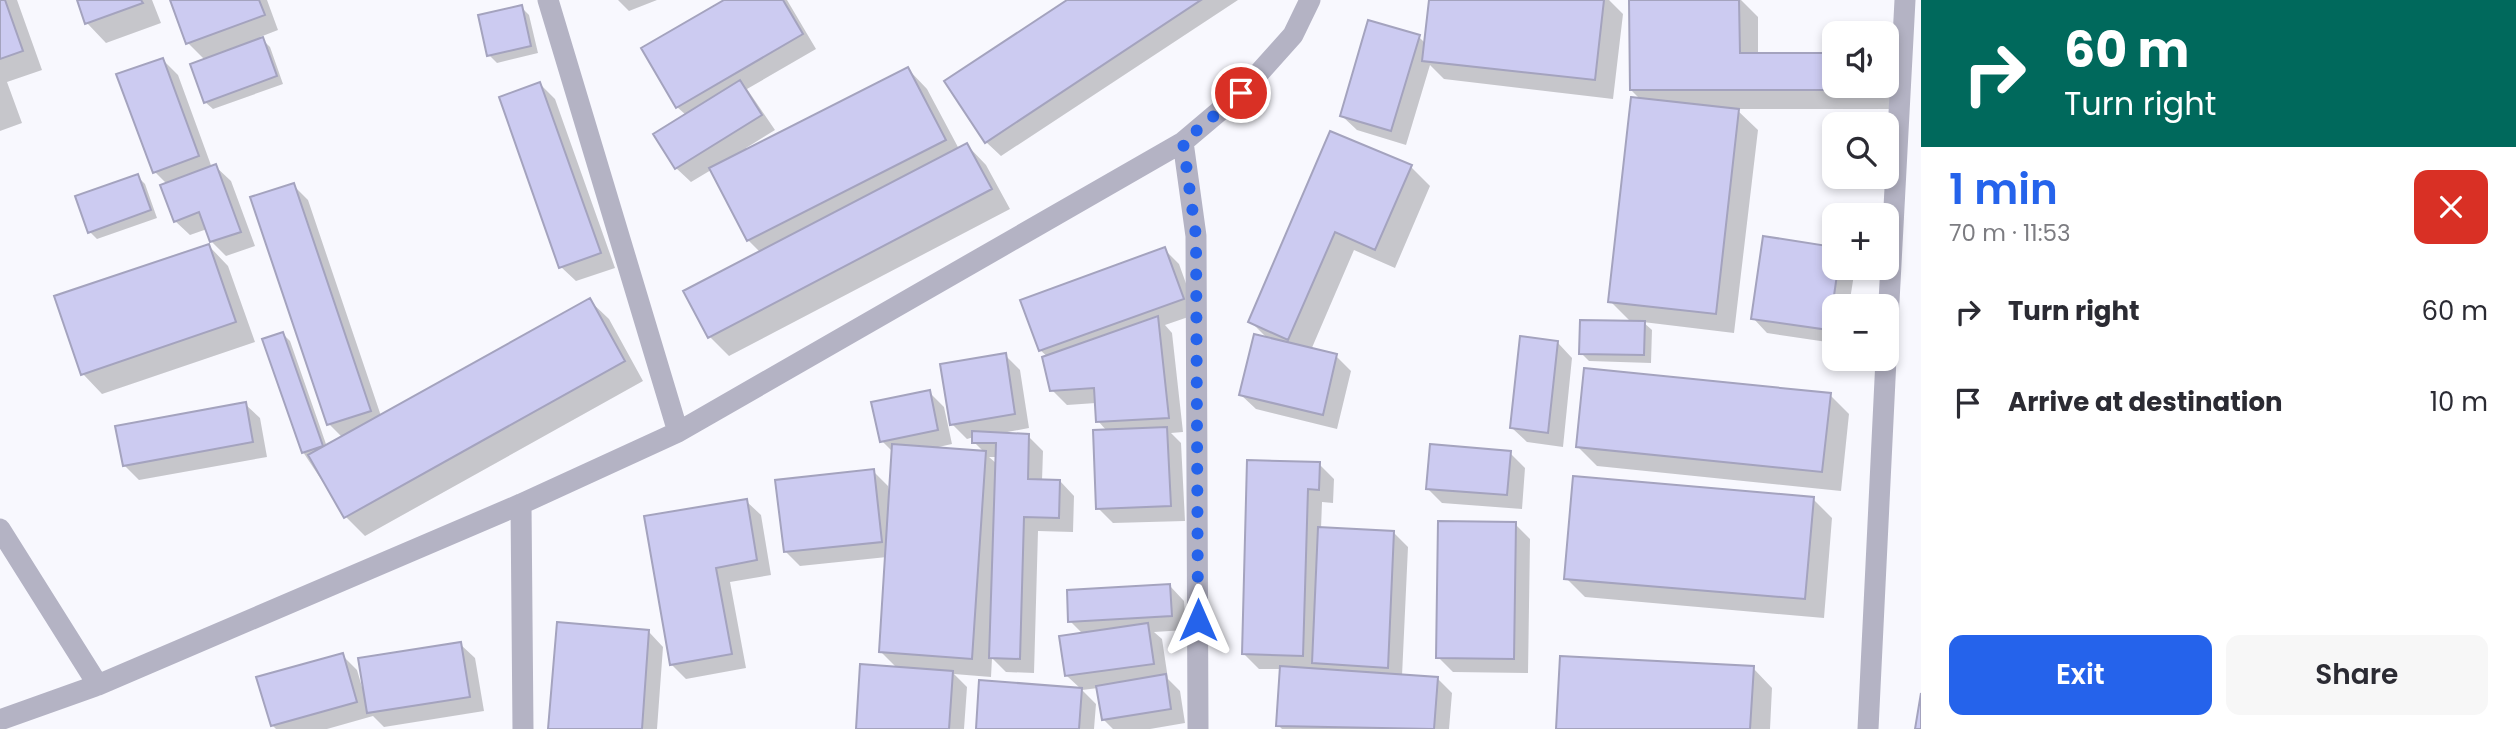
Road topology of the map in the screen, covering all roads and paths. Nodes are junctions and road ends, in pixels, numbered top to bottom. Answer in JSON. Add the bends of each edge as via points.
{"nodes":[{"id":1,"x":548,"y":0,"type":"edge"},
{"id":2,"x":1310,"y":0,"type":"edge"},
{"id":3,"x":1905,"y":0,"type":"edge"},
{"id":4,"x":1183,"y":142,"type":"junction"},
{"id":5,"x":1889,"y":294,"type":"edge"},
{"id":6,"x":1885,"y":371,"type":"edge"},
{"id":7,"x":678,"y":432,"type":"junction"},
{"id":8,"x":521,"y":504,"type":"junction"},
{"id":9,"x":0,"y":529,"type":"edge"},
{"id":10,"x":98,"y":685,"type":"junction"},
{"id":11,"x":0,"y":720,"type":"edge"},
{"id":12,"x":523,"y":729,"type":"edge"},
{"id":13,"x":1198,"y":729,"type":"edge"},
{"id":14,"x":1868,"y":729,"type":"edge"}],
"edges":[{"from":1,"to":7,"type":"street"},
{"from":2,"to":4,"type":"street","via":[[1293,35],[1241,93]]},
{"from":3,"to":5,"type":"street"},
{"from":4,"to":7,"type":"street"},
{"from":4,"to":13,"type":"street","via":[[1196,236]]},
{"from":6,"to":14,"type":"street"},
{"from":7,"to":8,"type":"street"},
{"from":8,"to":10,"type":"street"},
{"from":8,"to":12,"type":"street"},
{"from":9,"to":10,"type":"street"},
{"from":10,"to":11,"type":"street"}]}
